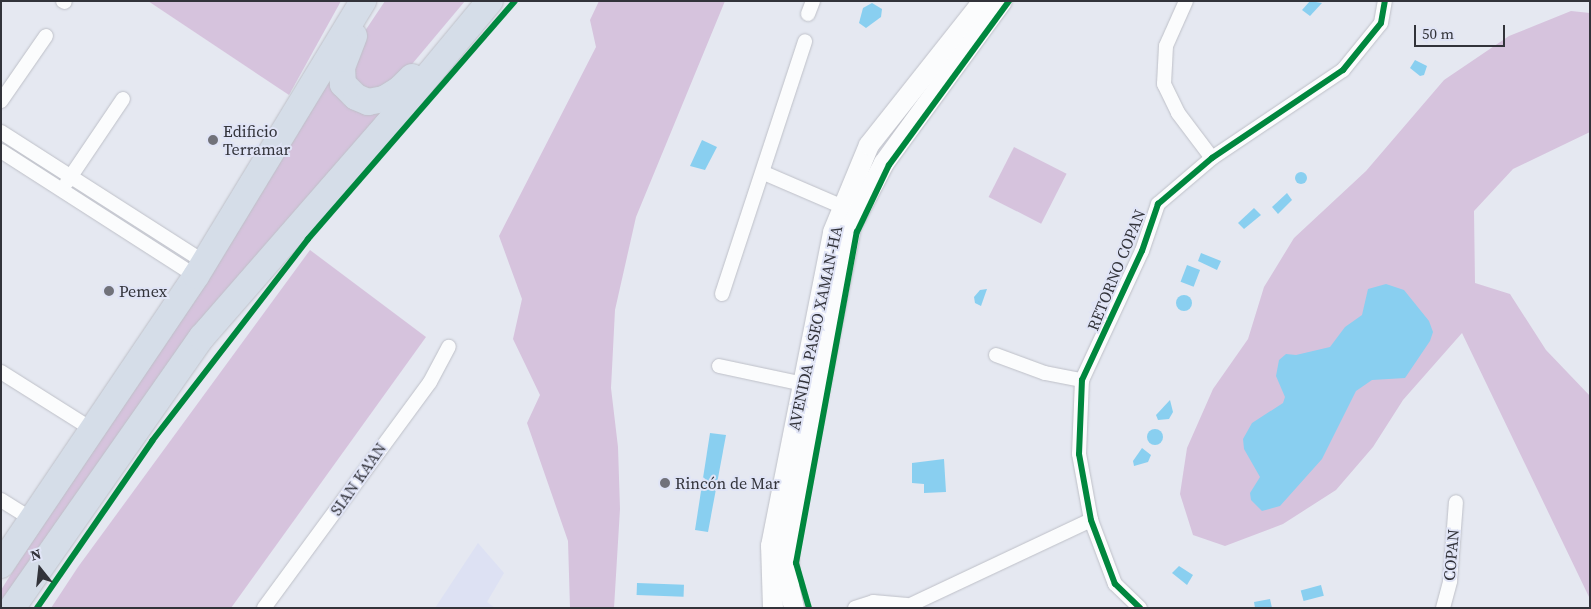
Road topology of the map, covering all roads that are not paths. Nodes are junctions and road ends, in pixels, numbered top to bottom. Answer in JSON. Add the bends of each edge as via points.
{"nodes":[{"id":1,"x":362,"y":1,"type":"edge"},
{"id":2,"x":375,"y":1,"type":"edge"},
{"id":3,"x":984,"y":1,"type":"edge"},
{"id":4,"x":1002,"y":1,"type":"edge"},
{"id":5,"x":1186,"y":1,"type":"edge"},
{"id":6,"x":1385,"y":1,"type":"edge"},
{"id":7,"x":488,"y":4,"type":"edge"},
{"id":8,"x":46,"y":36,"type":"dead end"},
{"id":9,"x":805,"y":41,"type":"dead end"},
{"id":10,"x":123,"y":99,"type":"dead end"},
{"id":11,"x":1,"y":101,"type":"edge"},
{"id":12,"x":1,"y":132,"type":"edge"},
{"id":13,"x":874,"y":138,"type":"junction"},
{"id":14,"x":893,"y":150,"type":"junction"},
{"id":15,"x":1,"y":151,"type":"edge"},
{"id":16,"x":1212,"y":158,"type":"junction"},
{"id":17,"x":764,"y":173,"type":"junction"},
{"id":18,"x":71,"y":175,"type":"junction"},
{"id":19,"x":62,"y":189,"type":"junction"},
{"id":20,"x":843,"y":207,"type":"junction"},
{"id":21,"x":200,"y":269,"type":"junction"},
{"id":22,"x":834,"y":271,"type":"junction"},
{"id":23,"x":722,"y":294,"type":"dead end"},
{"id":24,"x":449,"y":348,"type":"dead end"},
{"id":25,"x":996,"y":355,"type":"dead end"},
{"id":26,"x":719,"y":366,"type":"dead end"},
{"id":27,"x":1,"y":372,"type":"edge"},
{"id":28,"x":1082,"y":380,"type":"junction"},
{"id":29,"x":804,"y":384,"type":"junction"},
{"id":30,"x":93,"y":430,"type":"junction"},
{"id":31,"x":1,"y":500,"type":"edge"},
{"id":32,"x":1456,"y":502,"type":"dead end"},
{"id":33,"x":33,"y":520,"type":"junction"},
{"id":34,"x":1091,"y":520,"type":"junction"},
{"id":35,"x":1,"y":564,"type":"edge"},
{"id":36,"x":780,"y":587,"type":"junction"},
{"id":37,"x":905,"y":606,"type":"edge"},
{"id":38,"x":12,"y":608,"type":"edge"},
{"id":39,"x":264,"y":608,"type":"edge"},
{"id":40,"x":773,"y":608,"type":"edge"},
{"id":41,"x":794,"y":608,"type":"edge"},
{"id":42,"x":855,"y":608,"type":"edge"},
{"id":43,"x":1140,"y":608,"type":"edge"},
{"id":44,"x":1443,"y":608,"type":"edge"}],
"edges":[{"from":1,"to":21,"type":"highway"},
{"from":2,"to":7,"type":"highway","via":[[353,38],[342,67],[343,84],[356,97],[368,102],[384,99],[400,89],[464,19]]},
{"from":3,"to":13,"type":"main road","name":"AVENIDA PASEO XAMAN-HA"},
{"from":4,"to":14,"type":"main road","name":"AVENIDA PASEO XAMAN-HA"},
{"from":5,"to":16,"type":"street","via":[[1166,46],[1164,84],[1178,112]]},
{"from":6,"to":16,"type":"street","name":"RETORNO COPAN","via":[[1381,23],[1343,70]]},
{"from":7,"to":38,"type":"highway","via":[[202,337]]},
{"from":8,"to":11,"type":"street"},
{"from":9,"to":17,"type":"street"},
{"from":10,"to":18,"type":"street"},
{"from":12,"to":18,"type":"street"},
{"from":13,"to":14,"type":"main road"},
{"from":13,"to":20,"type":"main road","name":"AVENIDA PASEO XAMAN-HA"},
{"from":14,"to":22,"type":"main road","name":"AVENIDA PASEO XAMAN-HA","via":[[851,227]]},
{"from":15,"to":19,"type":"street"},
{"from":16,"to":28,"type":"street","name":"RETORNO COPAN","via":[[1158,204],[1142,251]]},
{"from":17,"to":20,"type":"street"},
{"from":17,"to":23,"type":"street"},
{"from":18,"to":19,"type":"street"},
{"from":18,"to":21,"type":"street"},
{"from":19,"to":21,"type":"street"},
{"from":20,"to":22,"type":"main road","name":"AVENIDA PASEO XAMAN-HA","via":[[833,232]]},
{"from":21,"to":30,"type":"highway"},
{"from":22,"to":29,"type":"main road","name":"AVENIDA PASEO XAMAN-HA"},
{"from":22,"to":36,"type":"main road","name":"AVENIDA PASEO XAMAN-HA"},
{"from":24,"to":39,"type":"street","name":"SIAN KA'AN","via":[[430,382]]},
{"from":25,"to":28,"type":"street","via":[[1045,373]]},
{"from":26,"to":29,"type":"street"},
{"from":27,"to":30,"type":"street"},
{"from":28,"to":34,"type":"street","name":"RETORNO COPAN","via":[[1079,454]]},
{"from":29,"to":36,"type":"main road","name":"AVENIDA PASEO XAMAN-HA","via":[[770,546]]},
{"from":30,"to":33,"type":"highway"},
{"from":31,"to":33,"type":"street"},
{"from":32,"to":44,"type":"street","name":"COPAN","via":[[1450,582]]},
{"from":33,"to":35,"type":"highway"},
{"from":34,"to":37,"type":"street"},
{"from":34,"to":43,"type":"street","name":"RETORNO COPAN","via":[[1115,584]]},
{"from":36,"to":40,"type":"main road","name":"AVENIDA PASEO XAMAN-HA"},
{"from":36,"to":41,"type":"main road","name":"AVENIDA PASEO XAMAN-HA"},
{"from":37,"to":42,"type":"street","via":[[873,602]]}]}
